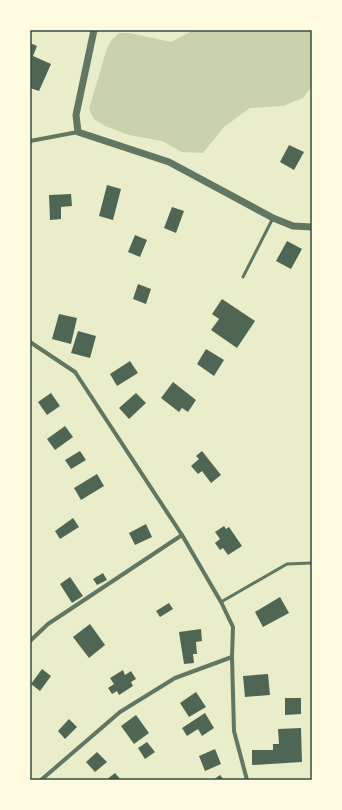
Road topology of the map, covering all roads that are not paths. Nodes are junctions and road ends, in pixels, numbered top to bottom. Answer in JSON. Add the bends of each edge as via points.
{"nodes":[{"id":1,"x":94,"y":30,"type":"edge"},
{"id":2,"x":78,"y":132,"type":"junction"},
{"id":3,"x":30,"y":141,"type":"edge"},
{"id":4,"x":273,"y":218,"type":"junction"},
{"id":5,"x":312,"y":227,"type":"edge"},
{"id":6,"x":243,"y":277,"type":"dead end"},
{"id":7,"x":30,"y":342,"type":"edge"},
{"id":8,"x":182,"y":535,"type":"junction"},
{"id":9,"x":312,"y":563,"type":"edge"},
{"id":10,"x":221,"y":602,"type":"junction"},
{"id":11,"x":30,"y":641,"type":"edge"},
{"id":12,"x":232,"y":657,"type":"junction"},
{"id":13,"x":41,"y":780,"type":"edge"},
{"id":14,"x":247,"y":780,"type":"edge"}],
"edges":[{"from":1,"to":2,"type":"street","via":[[76,116]]},
{"from":2,"to":3,"type":"street"},
{"from":2,"to":4,"type":"street","via":[[169,162]]},
{"from":4,"to":5,"type":"street","via":[[293,226]]},
{"from":4,"to":6,"type":"lane"},
{"from":7,"to":8,"type":"street","via":[[75,372]]},
{"from":8,"to":10,"type":"street"},
{"from":8,"to":11,"type":"street","via":[[48,624]]},
{"from":9,"to":10,"type":"lane","via":[[287,564]]},
{"from":10,"to":12,"type":"street","via":[[234,627]]},
{"from":12,"to":13,"type":"street","via":[[175,678],[120,712]]},
{"from":12,"to":14,"type":"street","via":[[234,730]]}]}
